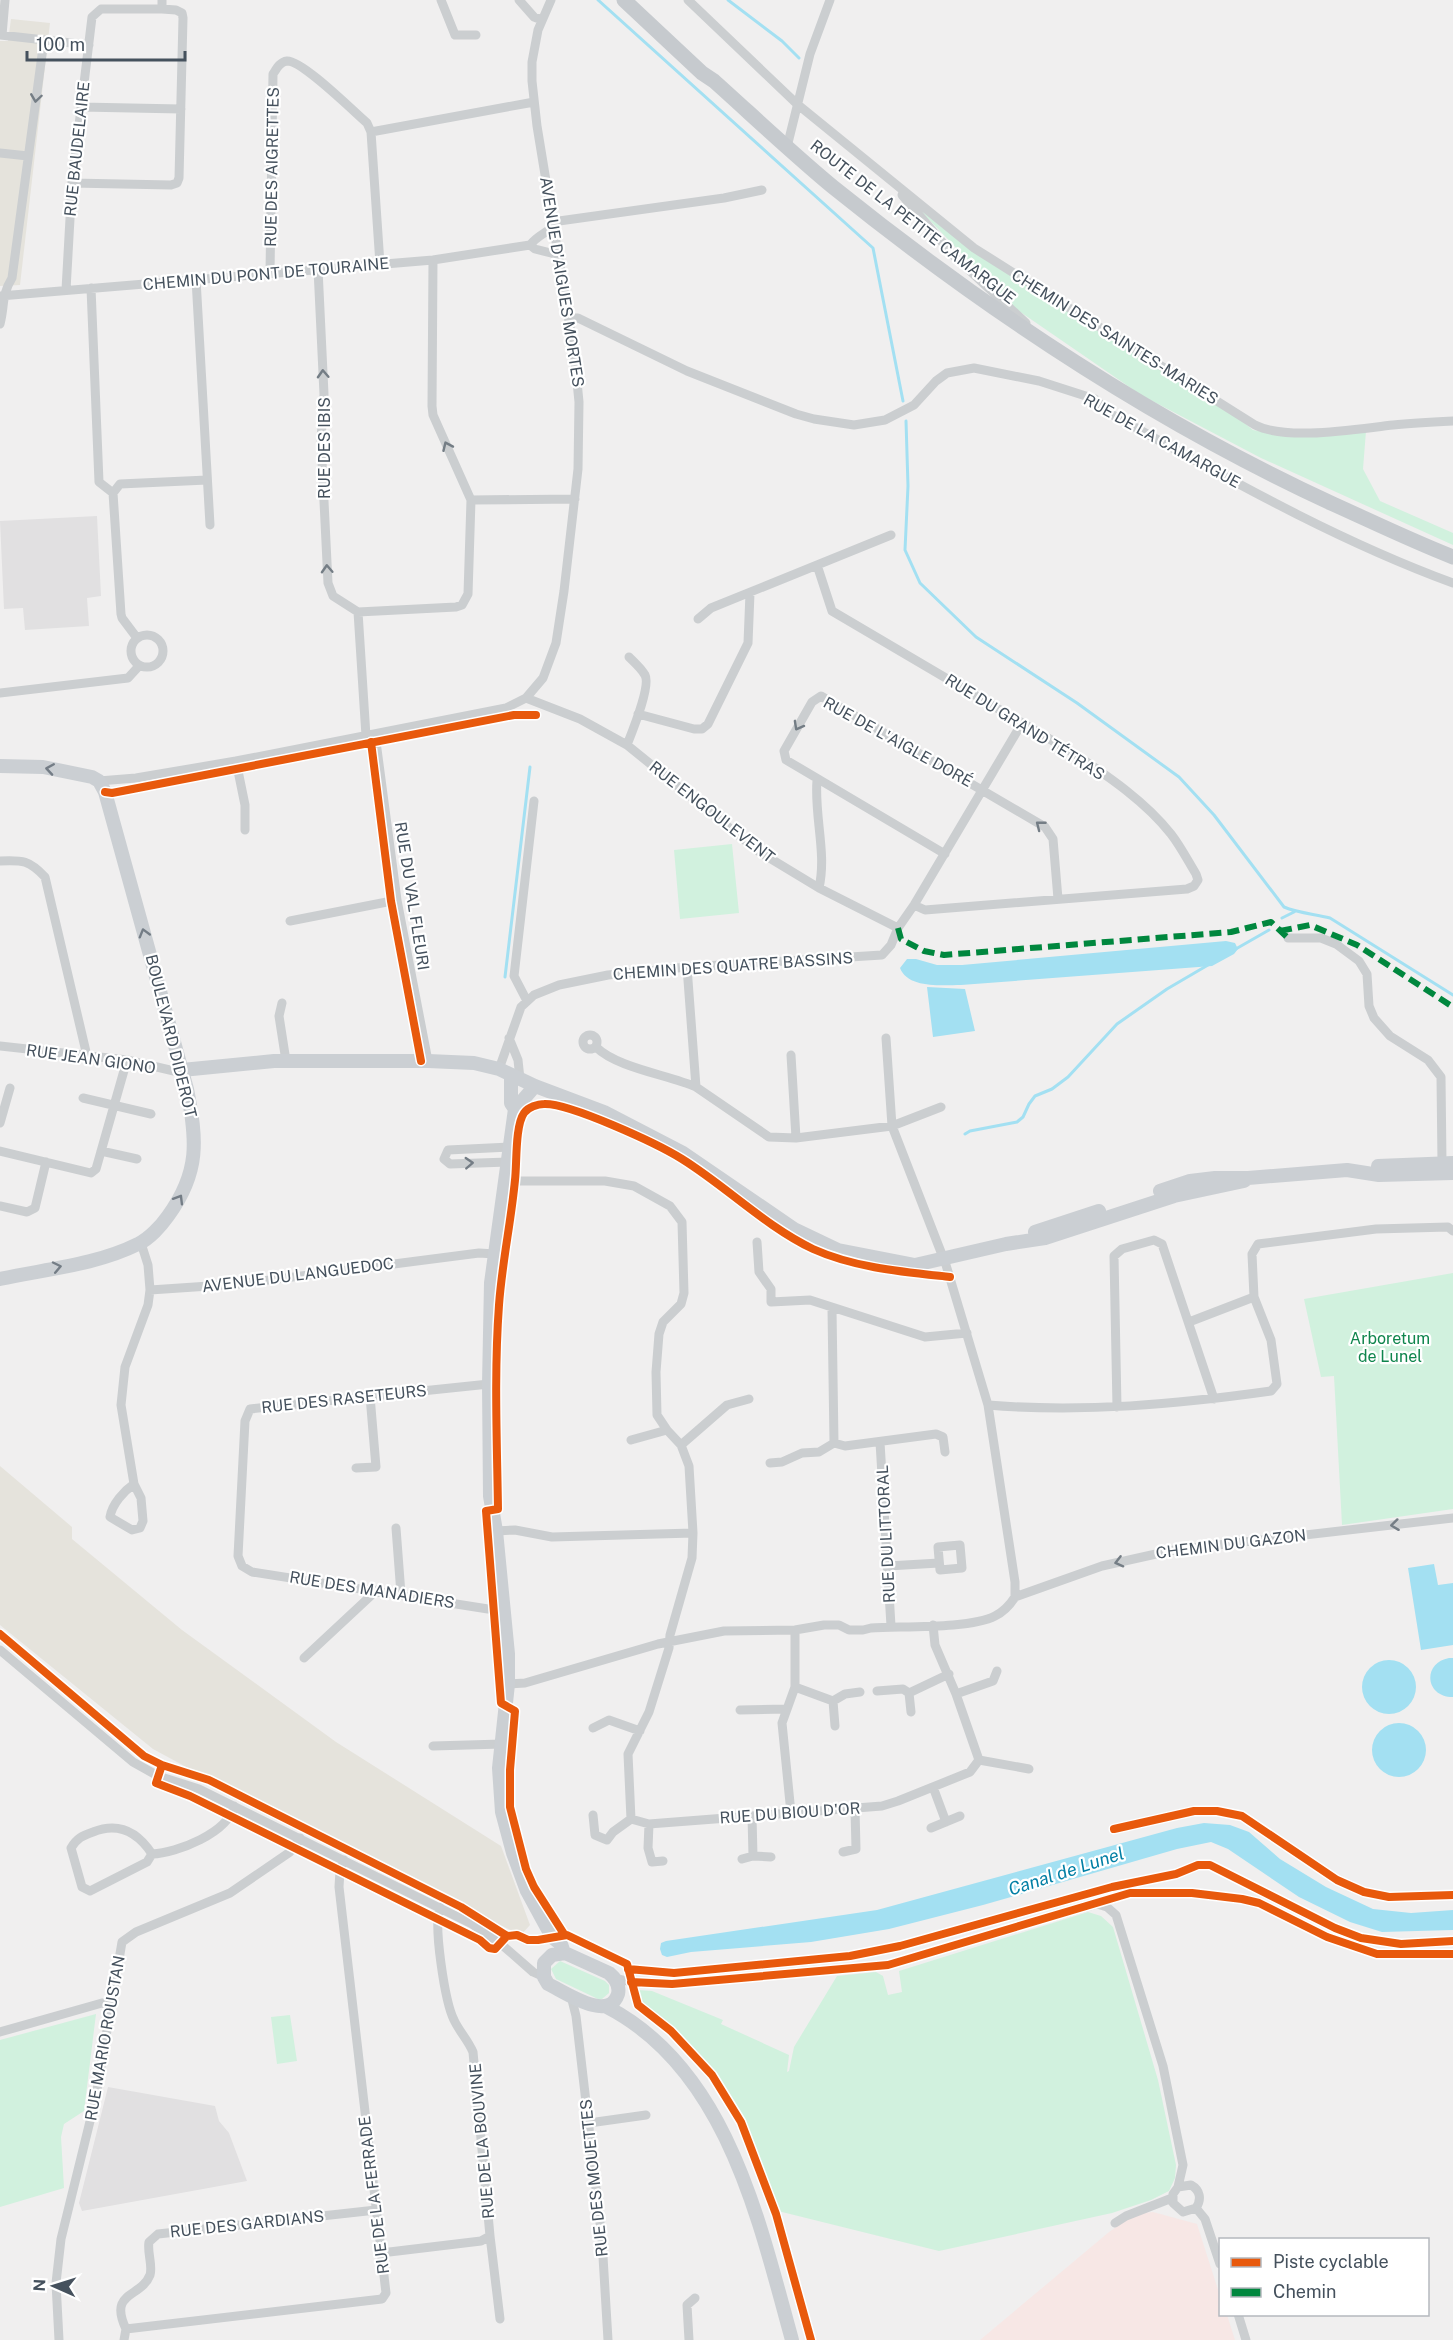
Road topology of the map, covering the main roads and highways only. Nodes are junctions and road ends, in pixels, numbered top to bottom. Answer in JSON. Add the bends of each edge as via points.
{"nodes":[{"id":1,"x":624,"y":0,"type":"edge"},
{"id":2,"x":638,"y":0,"type":"edge"},
{"id":3,"x":714,"y":81,"type":"junction"},
{"id":4,"x":1453,"y":557,"type":"edge"}],
"edges":[{"from":1,"to":3,"type":"main road","name":"ROUTE DE LA PETITE CAMARGUE"},
{"from":2,"to":3,"type":"main road","name":"ROUTE DE LA PETITE CAMARGUE","via":[[707,67]]},
{"from":3,"to":4,"type":"main road","name":"ROUTE DE LA PETITE CAMARGUE","via":[[831,185],[941,271],[1065,356],[1126,395],[1253,465]]}]}
